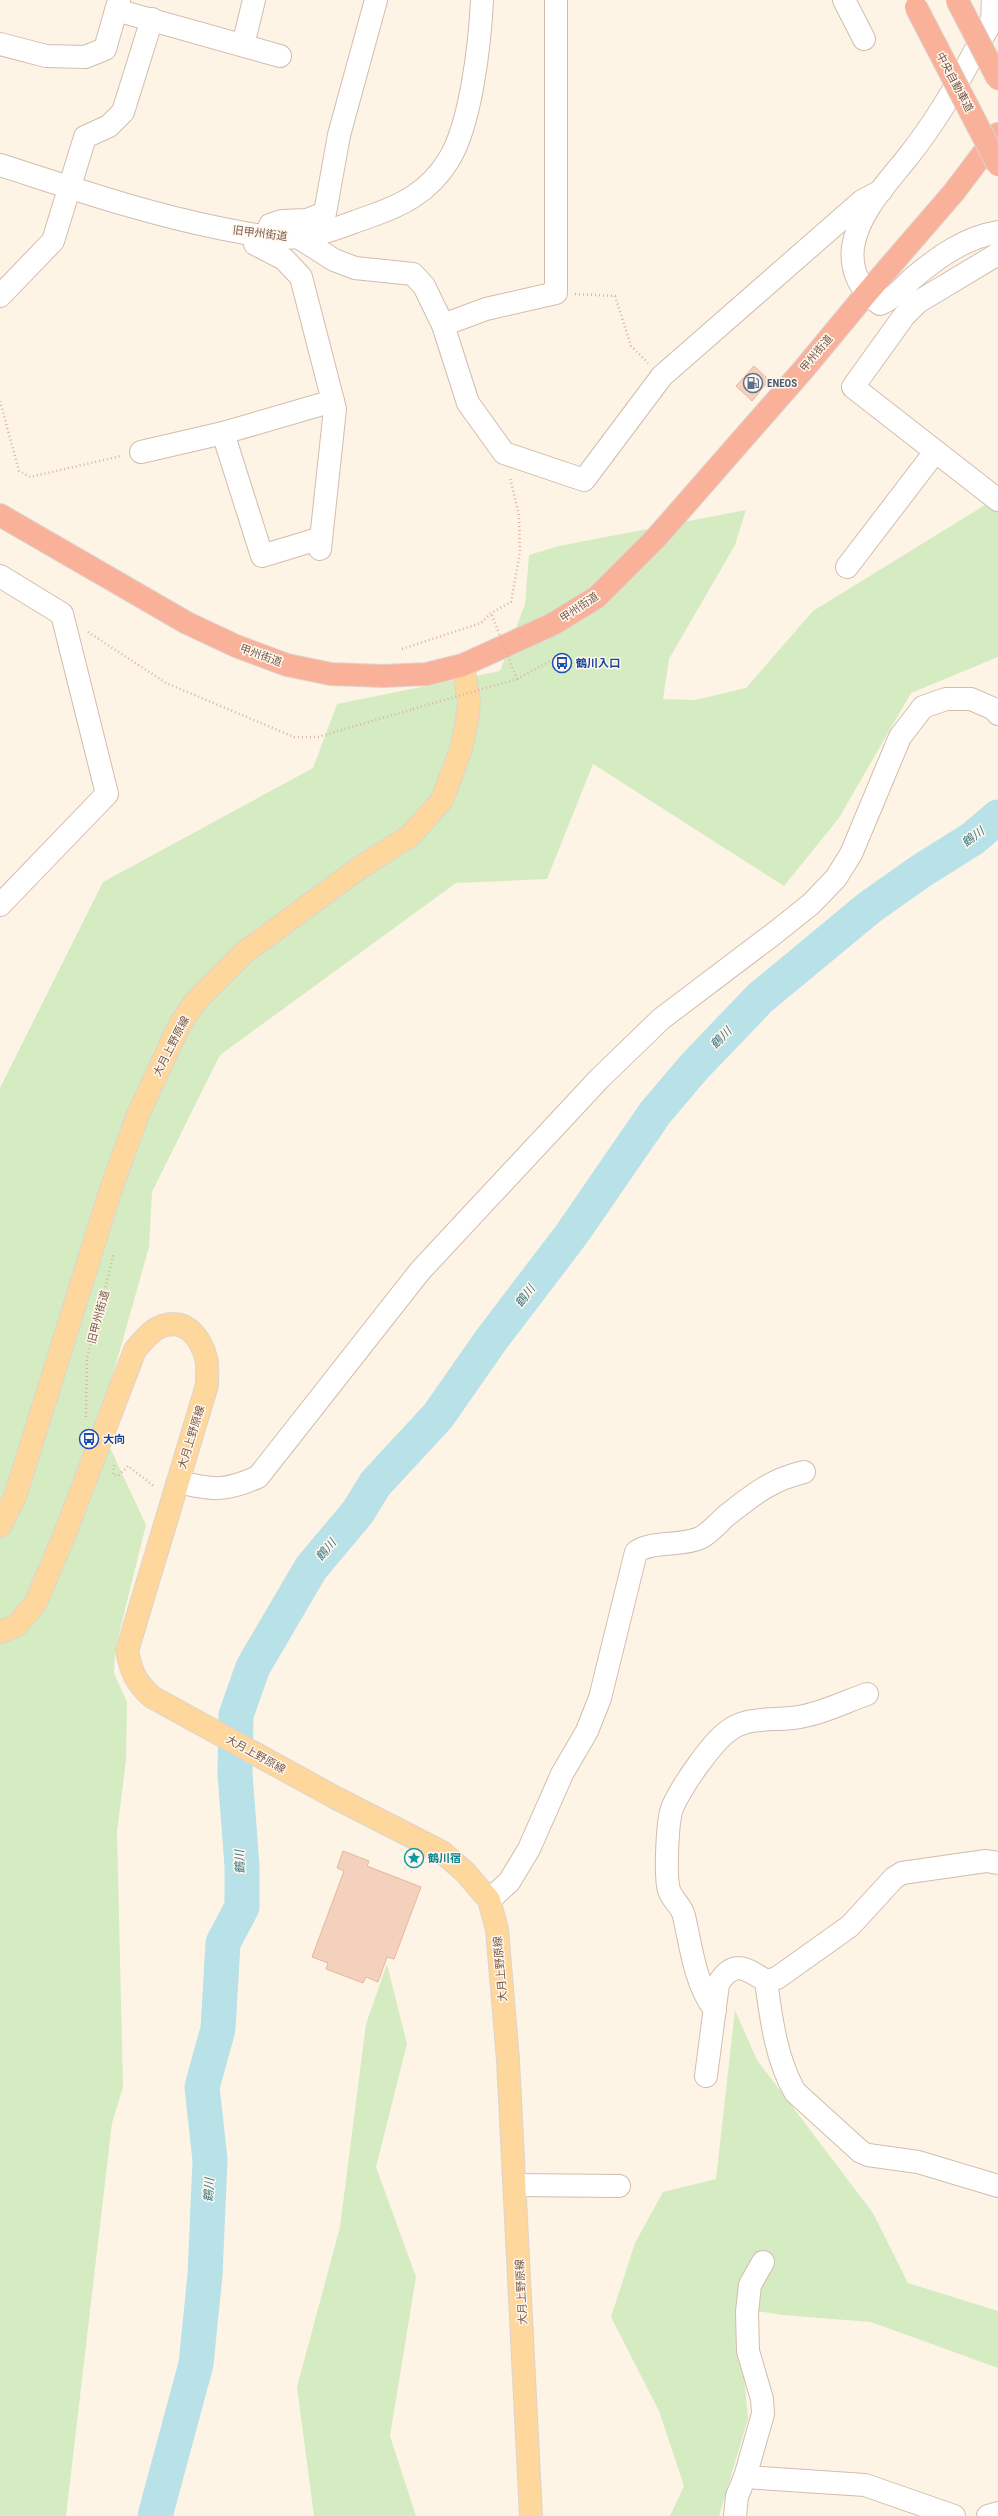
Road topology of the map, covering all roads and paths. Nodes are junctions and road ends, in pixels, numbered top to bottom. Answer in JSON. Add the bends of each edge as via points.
{"nodes":[{"id":1,"x":254,"y":0,"type":"edge"},
{"id":2,"x":376,"y":0,"type":"edge"},
{"id":3,"x":482,"y":0,"type":"edge"},
{"id":4,"x":556,"y":0,"type":"edge"},
{"id":5,"x":844,"y":0,"type":"edge"},
{"id":6,"x":957,"y":0,"type":"edge"},
{"id":7,"x":993,"y":0,"type":"edge"},
{"id":8,"x":914,"y":3,"type":"edge"},
{"id":9,"x":118,"y":5,"type":"edge"},
{"id":10,"x":152,"y":19,"type":"junction"},
{"id":11,"x":864,"y":39,"type":"dead end"},
{"id":12,"x":0,"y":44,"type":"edge"},
{"id":13,"x":243,"y":45,"type":"junction"},
{"id":14,"x":280,"y":56,"type":"dead end"},
{"id":15,"x":998,"y":79,"type":"edge"},
{"id":16,"x":998,"y":134,"type":"edge"},
{"id":17,"x":0,"y":165,"type":"edge"},
{"id":18,"x":998,"y":165,"type":"edge"},
{"id":19,"x":70,"y":188,"type":"junction"},
{"id":20,"x":881,"y":191,"type":"junction"},
{"id":21,"x":998,"y":232,"type":"edge"},
{"id":22,"x":257,"y":235,"type":"junction"},
{"id":23,"x":298,"y":237,"type":"junction"},
{"id":24,"x":998,"y":254,"type":"edge"},
{"id":25,"x":556,"y":293,"type":"junction"},
{"id":26,"x":866,"y":294,"type":"junction"},
{"id":27,"x":0,"y":296,"type":"edge"},
{"id":28,"x":443,"y":325,"type":"junction"},
{"id":29,"x":662,"y":376,"type":"junction"},
{"id":30,"x":0,"y":401,"type":"edge"},
{"id":31,"x":333,"y":401,"type":"junction"},
{"id":32,"x":223,"y":433,"type":"junction"},
{"id":33,"x":141,"y":452,"type":"joint"},
{"id":34,"x":936,"y":452,"type":"junction"},
{"id":35,"x":504,"y":453,"type":"junction"},
{"id":36,"x":998,"y":500,"type":"edge"},
{"id":37,"x":0,"y":515,"type":"edge"},
{"id":38,"x":847,"y":567,"type":"dead end"},
{"id":39,"x":0,"y":576,"type":"edge"},
{"id":40,"x":491,"y":613,"type":"junction"},
{"id":41,"x":62,"y":614,"type":"junction"},
{"id":42,"x":402,"y":649,"type":"dead end"},
{"id":43,"x":556,"y":658,"type":"dead end"},
{"id":44,"x":463,"y":665,"type":"junction"},
{"id":45,"x":517,"y":679,"type":"junction"},
{"id":46,"x":998,"y":714,"type":"edge"},
{"id":47,"x":0,"y":905,"type":"edge"},
{"id":48,"x":116,"y":1246,"type":"dead end"},
{"id":49,"x":86,"y":1423,"type":"dead end"},
{"id":50,"x":804,"y":1472,"type":"dead end"},
{"id":51,"x":114,"y":1475,"type":"dead end"},
{"id":52,"x":176,"y":1491,"type":"junction"},
{"id":53,"x":0,"y":1526,"type":"edge"},
{"id":54,"x":0,"y":1632,"type":"edge"},
{"id":55,"x":867,"y":1694,"type":"dead end"},
{"id":56,"x":998,"y":1863,"type":"edge"},
{"id":57,"x":489,"y":1900,"type":"junction"},
{"id":58,"x":766,"y":1981,"type":"junction"},
{"id":59,"x":715,"y":2010,"type":"junction"},
{"id":60,"x":706,"y":2076,"type":"dead end"},
{"id":61,"x":515,"y":2185,"type":"junction"},
{"id":62,"x":618,"y":2186,"type":"dead end"},
{"id":63,"x":998,"y":2186,"type":"edge"},
{"id":64,"x":763,"y":2262,"type":"dead end"},
{"id":65,"x":745,"y":2477,"type":"junction"},
{"id":66,"x":998,"y":2513,"type":"edge"},
{"id":67,"x":531,"y":2516,"type":"edge"},
{"id":68,"x":735,"y":2516,"type":"edge"},
{"id":69,"x":954,"y":2516,"type":"edge"},
{"id":70,"x":988,"y":2516,"type":"edge"}],
"edges":[{"from":1,"to":13,"type":"street"},
{"from":2,"to":23,"type":"street","via":[[340,135],[325,213],[307,220],[282,221],[270,225]]},
{"from":3,"to":23,"type":"street","via":[[480,36],[467,107],[449,161],[423,192],[391,208],[323,233]]},
{"from":4,"to":25,"type":"street"},
{"from":5,"to":11,"type":"street"},
{"from":6,"to":15,"type":"highway","bridge":true},
{"from":7,"to":20,"type":"street","via":[[992,18],[964,72],[926,132]]},
{"from":8,"to":18,"type":"highway","name":"中央自動車道","bridge":true},
{"from":9,"to":10,"type":"street"},
{"from":9,"to":12,"type":"street","via":[[105,49],[85,57],[46,56]]},
{"from":10,"to":13,"type":"street"},
{"from":10,"to":19,"type":"street","via":[[123,112],[109,126],[86,137]]},
{"from":13,"to":14,"type":"street"},
{"from":16,"to":26,"type":"highway","name":"甲州街道","via":[[954,192]]},
{"from":17,"to":19,"type":"street","name":"旧甲州街道"},
{"from":19,"to":22,"type":"street","name":"旧甲州街道","via":[[177,219]]},
{"from":19,"to":27,"type":"street","via":[[53,241]]},
{"from":20,"to":26,"type":"street","via":[[863,219],[853,248],[858,279]]},
{"from":20,"to":29,"type":"street","via":[[862,201]]},
{"from":21,"to":26,"type":"street","via":[[975,237],[962,244],[924,270],[893,298],[880,304]]},
{"from":22,"to":23,"type":"street","name":"旧甲州街道"},
{"from":22,"to":31,"type":"street","via":[[255,244],[284,259],[301,277]]},
{"from":23,"to":28,"type":"street","name":"旧甲州街道","via":[[334,260],[355,268],[413,274],[424,286]]},
{"from":24,"to":34,"type":"street","via":[[918,302],[904,316],[853,387]]},
{"from":25,"to":28,"type":"street","via":[[486,308]]},
{"from":25,"to":29,"type":"path","via":[[616,296],[631,346]]},
{"from":26,"to":44,"type":"highway","name":"甲州街道","via":[[656,538],[597,597],[553,624]]},
{"from":28,"to":35,"type":"street","name":"旧甲州街道","via":[[468,403]]},
{"from":29,"to":35,"type":"street","via":[[584,480]]},
{"from":30,"to":33,"type":"path","via":[[19,471],[30,477]]},
{"from":31,"to":32,"type":"street"},
{"from":31,"to":32,"type":"street","via":[[335,409],[321,544],[262,556]]},
{"from":32,"to":33,"type":"street"},
{"from":34,"to":36,"type":"street"},
{"from":34,"to":38,"type":"street"},
{"from":35,"to":40,"type":"path","via":[[519,516],[520,552],[511,602]]},
{"from":37,"to":44,"type":"highway","name":"甲州街道","via":[[187,623],[236,646],[287,665],[331,674],[383,676],[428,674]]},
{"from":39,"to":41,"type":"street"},
{"from":40,"to":42,"type":"path","via":[[481,623]]},
{"from":40,"to":45,"type":"path","bridge":true},
{"from":41,"to":45,"type":"path","bridge":true,"via":[[166,683],[294,737],[318,737]]},
{"from":41,"to":47,"type":"street","via":[[107,794]]},
{"from":43,"to":45,"type":"path"},
{"from":44,"to":53,"type":"main road","name":"大月上野原線","via":[[469,700],[467,721],[462,749],[438,806],[411,835],[358,869],[245,952],[195,1002],[179,1026],[138,1117],[110,1192],[16,1497]]},
{"from":46,"to":52,"type":"street","via":[[994,709],[971,699],[946,699],[923,707],[900,737],[851,854],[836,878],[811,904],[661,1019],[599,1079],[420,1271],[258,1477],[235,1487]]},
{"from":48,"to":49,"type":"path","name":"旧甲州街道","via":[[87,1358]]},
{"from":50,"to":57,"type":"street","via":[[781,1477],[759,1491],[701,1538],[670,1545],[643,1547],[636,1552],[600,1698],[587,1731],[562,1774],[529,1849],[510,1882]]},
{"from":51,"to":52,"type":"path","via":[[118,1476],[128,1466]]},
{"from":52,"to":54,"type":"main road","name":"大月上野原線","via":[[207,1385],[206,1358],[198,1336],[186,1327],[166,1325],[148,1334],[135,1350],[70,1522],[35,1604],[16,1626]]},
{"from":52,"to":57,"type":"main road","name":"大月上野原線","via":[[127,1651],[131,1671],[140,1686],[152,1697],[336,1798],[442,1852],[465,1872]]},
{"from":55,"to":59,"type":"street","via":[[806,1716],[747,1721],[731,1728],[714,1742],[672,1807],[666,1872],[669,1891],[684,1911],[693,1961],[707,2000]]},
{"from":56,"to":58,"type":"street","via":[[986,1862],[902,1873],[894,1878],[850,1926],[777,1978]]},
{"from":57,"to":61,"type":"main road","name":"大月上野原線","via":[[497,1929]]},
{"from":58,"to":59,"type":"street","via":[[746,1968],[736,1968],[723,1975],[718,1984]]},
{"from":58,"to":63,"type":"street","via":[[773,2026],[795,2092],[861,2152],[918,2162]]},
{"from":59,"to":60,"type":"street"},
{"from":61,"to":62,"type":"street"},
{"from":61,"to":67,"type":"main road","name":"大月上野原線"},
{"from":64,"to":65,"type":"street","via":[[750,2285],[747,2324],[748,2351],[762,2399],[763,2414]]},
{"from":65,"to":68,"type":"street","via":[[737,2496]]},
{"from":65,"to":69,"type":"street","via":[[865,2485]]},
{"from":66,"to":70,"type":"street"}]}
